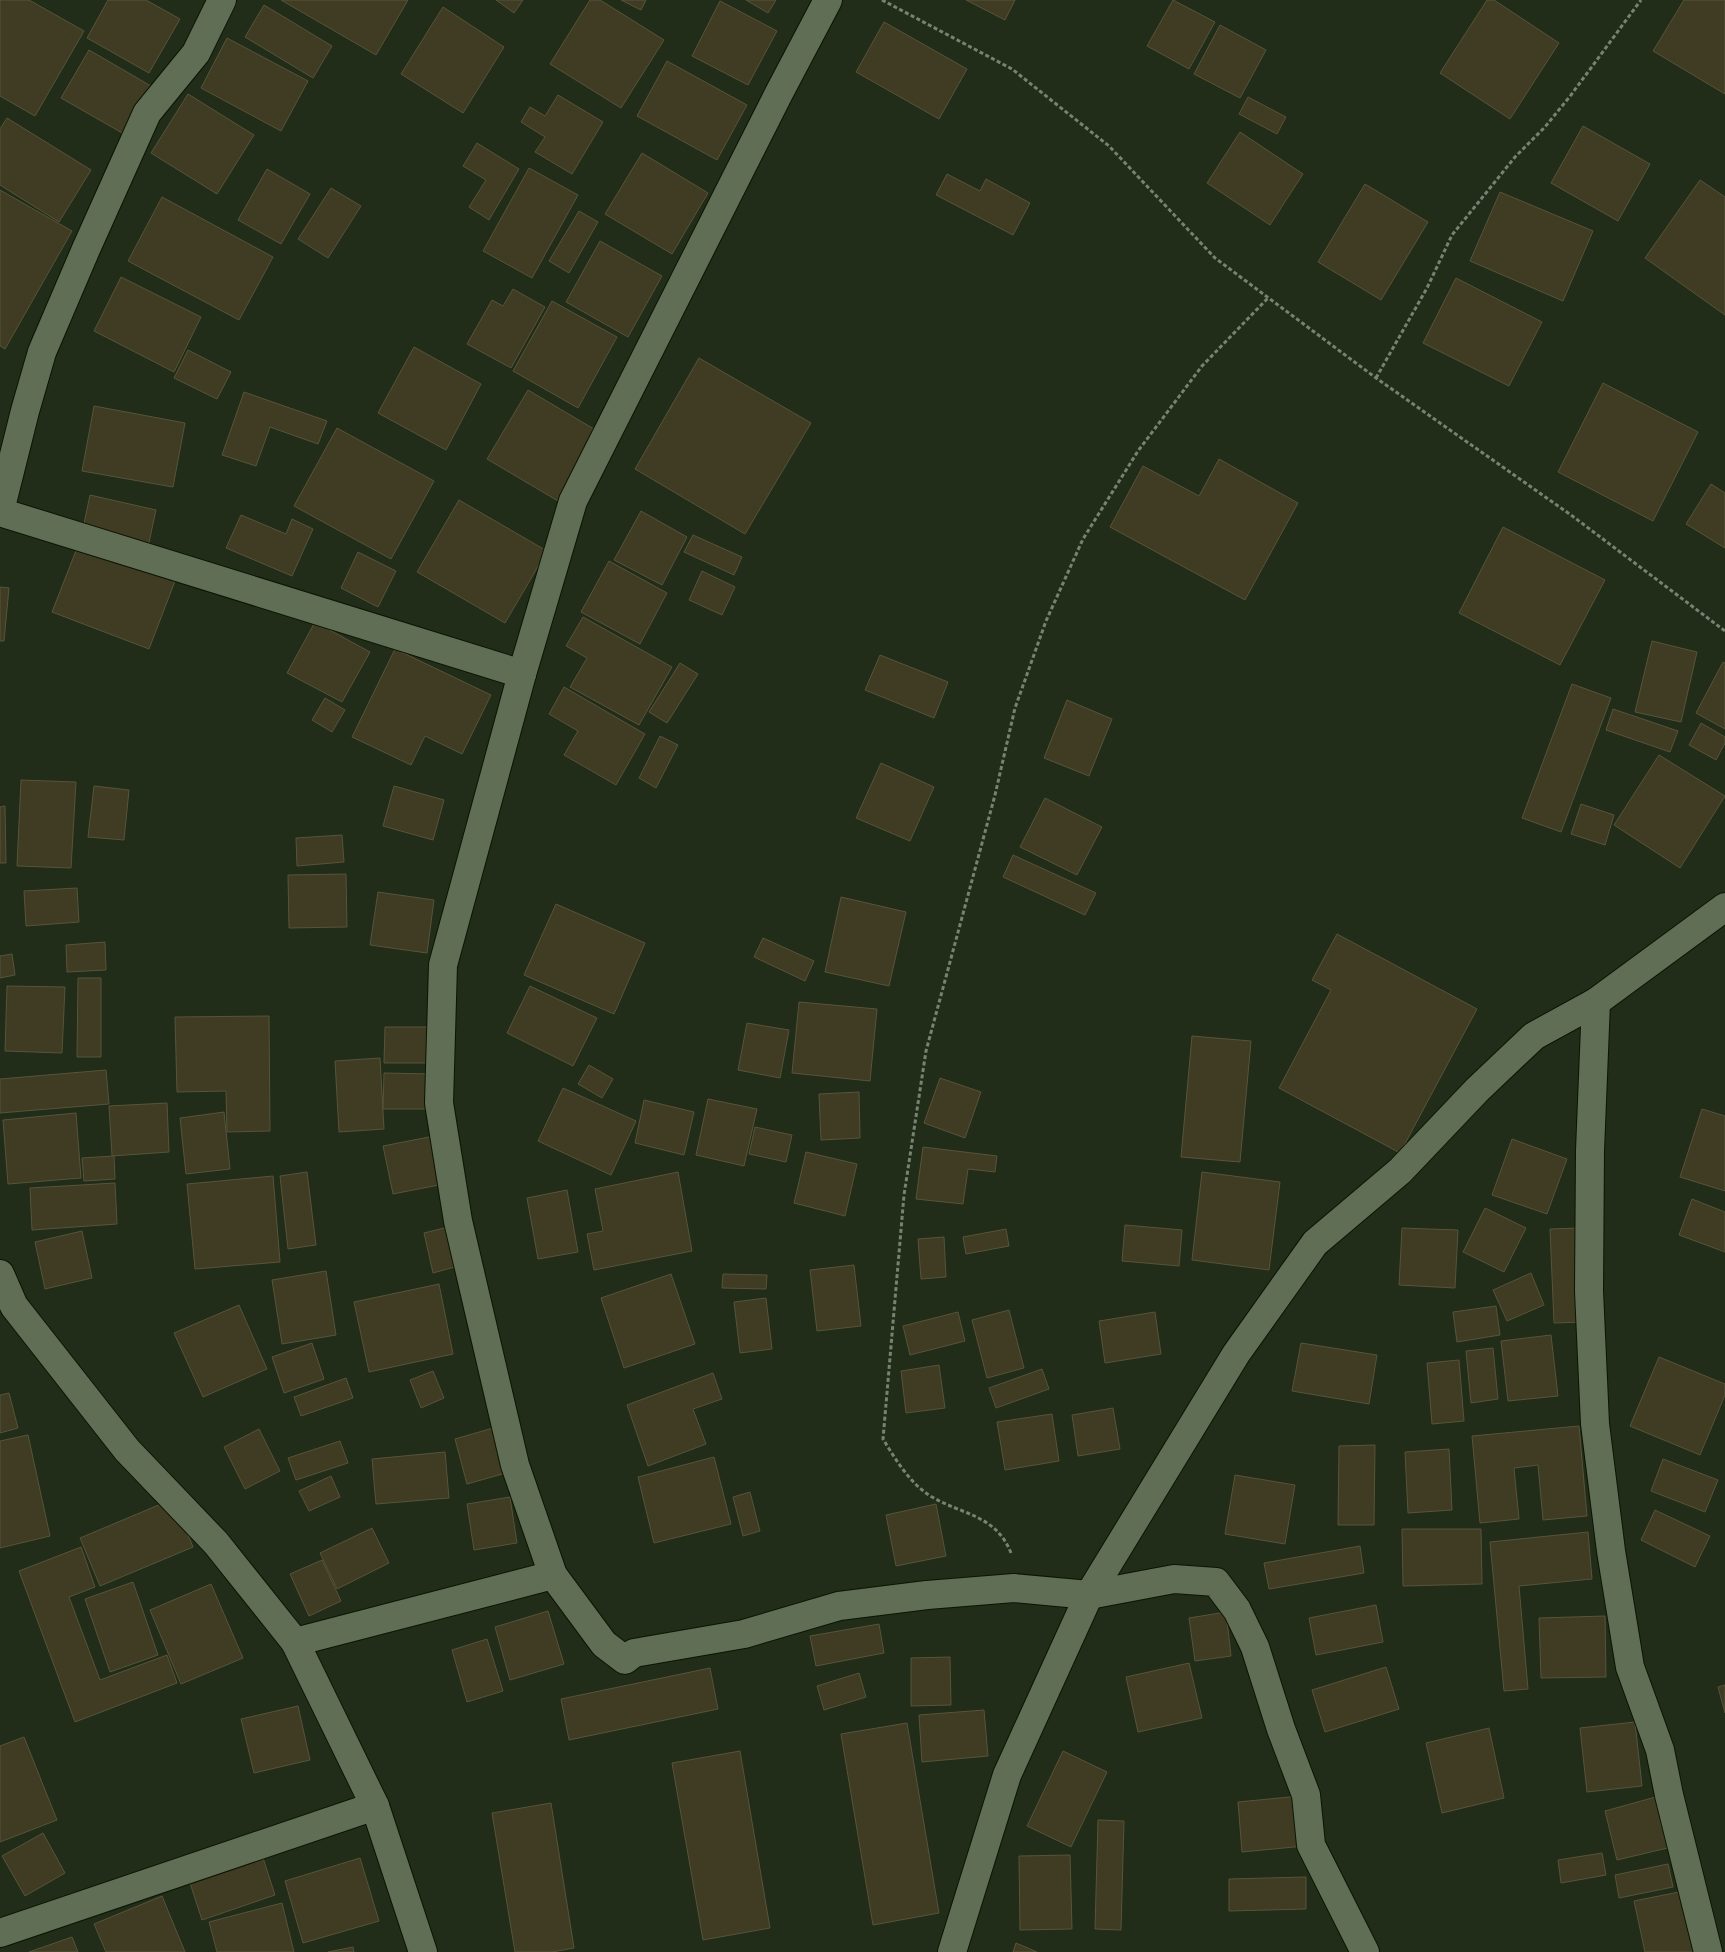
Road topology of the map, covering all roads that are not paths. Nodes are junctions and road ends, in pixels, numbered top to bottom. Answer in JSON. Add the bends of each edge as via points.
{"nodes":[{"id":1,"x":222,"y":0,"type":"edge"},
{"id":2,"x":828,"y":0,"type":"edge"},
{"id":3,"x":0,"y":512,"type":"edge"},
{"id":4,"x":522,"y":674,"type":"junction"},
{"id":5,"x":1725,"y":906,"type":"edge"},
{"id":6,"x":1596,"y":1002,"type":"junction"},
{"id":7,"x":0,"y":1274,"type":"edge"},
{"id":8,"x":553,"y":1575,"type":"junction"},
{"id":9,"x":1089,"y":1595,"type":"junction"},
{"id":10,"x":295,"y":1642,"type":"junction"},
{"id":11,"x":375,"y":1806,"type":"junction"},
{"id":12,"x":0,"y":1933,"type":"edge"},
{"id":13,"x":423,"y":1952,"type":"edge"},
{"id":14,"x":952,"y":1952,"type":"edge"},
{"id":15,"x":1365,"y":1952,"type":"edge"},
{"id":16,"x":1708,"y":1952,"type":"edge"}],
"edges":[{"from":1,"to":3,"type":"street","via":[[196,53],[147,113],[86,249],[42,352]]},
{"from":2,"to":4,"type":"street","via":[[573,501]]},
{"from":3,"to":4,"type":"street"},
{"from":4,"to":8,"type":"street","via":[[442,965],[438,1103],[458,1221],[515,1465]]},
{"from":5,"to":6,"type":"street"},
{"from":6,"to":9,"type":"street","via":[[1534,1036],[1400,1171],[1315,1243],[1236,1354]]},
{"from":6,"to":16,"type":"street","via":[[1589,1281],[1595,1424],[1630,1667],[1660,1750]]},
{"from":7,"to":10,"type":"street","via":[[14,1306],[127,1450],[216,1543]]},
{"from":8,"to":9,"type":"street","via":[[604,1644],[624,1660],[634,1653],[744,1634],[839,1606],[927,1594],[1014,1588]]},
{"from":8,"to":10,"type":"street"},
{"from":9,"to":14,"type":"street","via":[[1007,1775]]},
{"from":9,"to":15,"type":"street","via":[[1174,1580],[1216,1582],[1237,1610],[1254,1647],[1306,1795],[1311,1844]]},
{"from":10,"to":11,"type":"street"},
{"from":11,"to":12,"type":"street"},
{"from":11,"to":13,"type":"street"}]}
